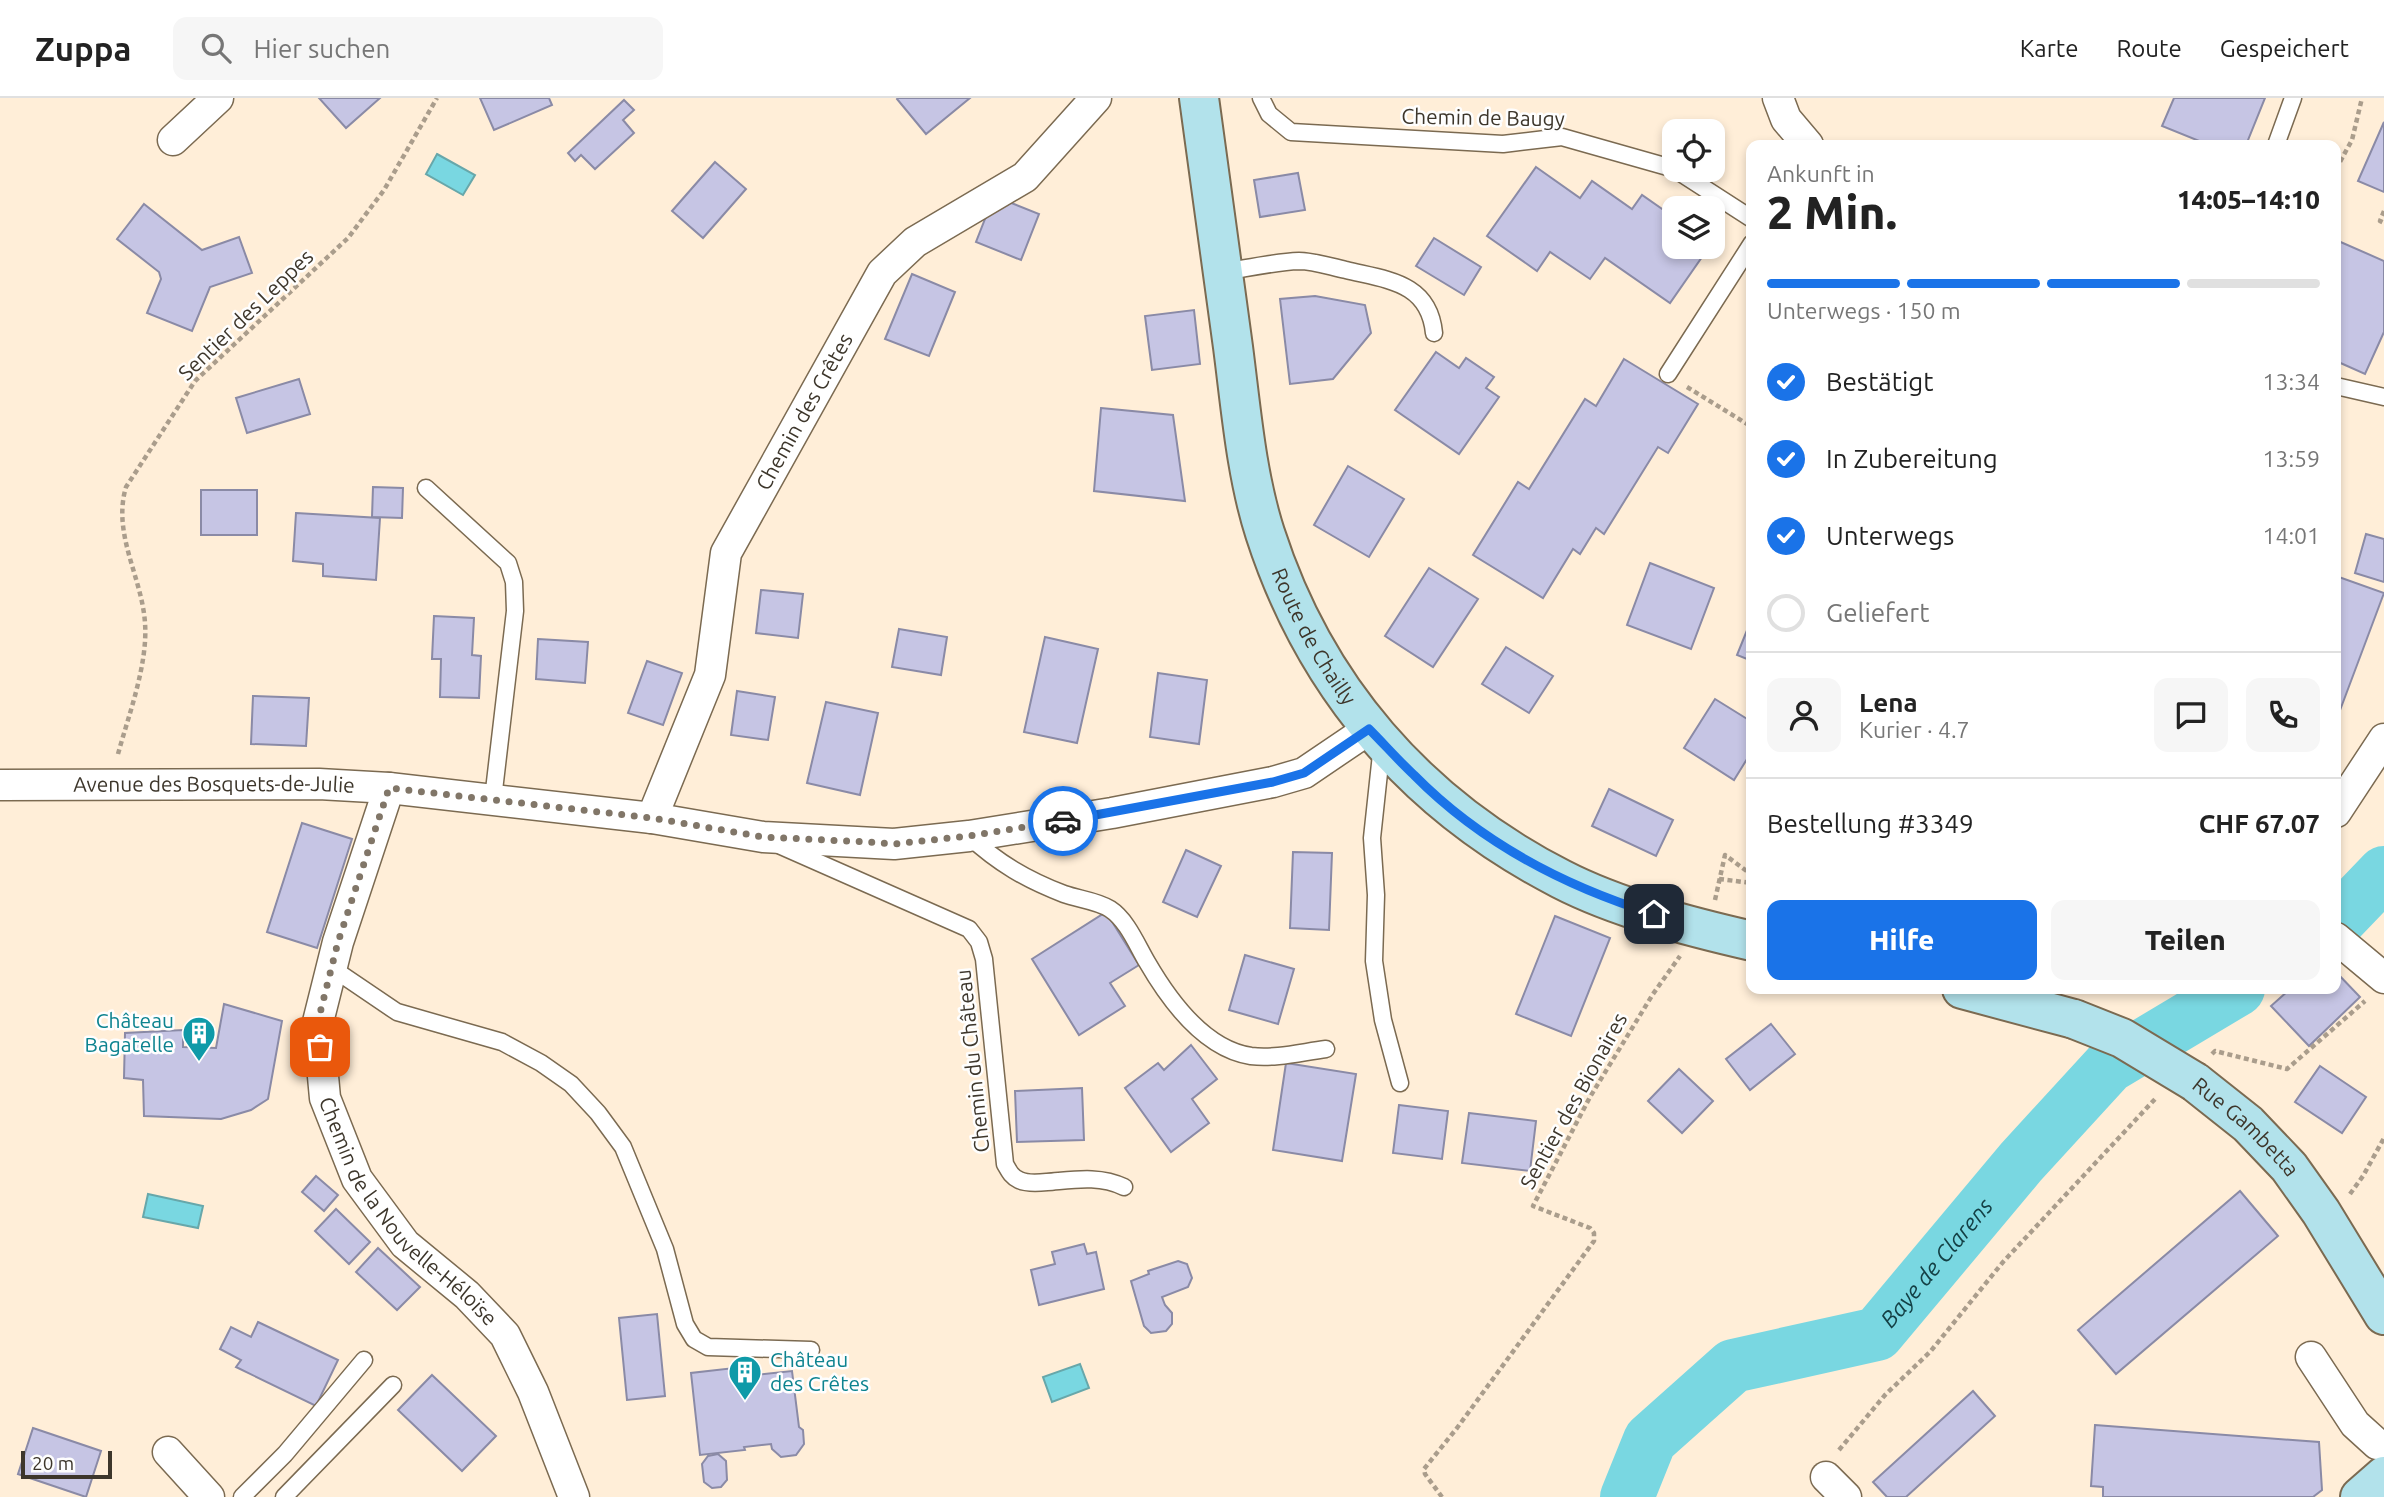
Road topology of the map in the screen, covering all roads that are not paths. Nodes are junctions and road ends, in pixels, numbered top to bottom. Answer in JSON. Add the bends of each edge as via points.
{"nodes":[{"id":1,"x":218,"y":98,"type":"edge"},
{"id":2,"x":1096,"y":98,"type":"edge"},
{"id":3,"x":1199,"y":98,"type":"edge"},
{"id":4,"x":1261,"y":98,"type":"edge"},
{"id":5,"x":1778,"y":98,"type":"edge"},
{"id":6,"x":2293,"y":98,"type":"edge"},
{"id":7,"x":173,"y":139,"type":"dead end"},
{"id":8,"x":1804,"y":140,"type":"edge"},
{"id":9,"x":2278,"y":140,"type":"edge"},
{"id":10,"x":1662,"y":165,"type":"edge"},
{"id":11,"x":1696,"y":182,"type":"edge"},
{"id":12,"x":1746,"y":215,"type":"edge"},
{"id":13,"x":1746,"y":252,"type":"edge"},
{"id":14,"x":1223,"y":272,"type":"junction"},
{"id":15,"x":1434,"y":332,"type":"dead end"},
{"id":16,"x":1668,"y":374,"type":"road end"},
{"id":17,"x":2341,"y":387,"type":"edge"},
{"id":18,"x":2384,"y":397,"type":"edge"},
{"id":19,"x":426,"y":488,"type":"dead end"},
{"id":20,"x":1376,"y":735,"type":"junction"},
{"id":21,"x":2384,"y":739,"type":"edge"},
{"id":22,"x":0,"y":785,"type":"edge"},
{"id":23,"x":389,"y":788,"type":"junction"},
{"id":24,"x":493,"y":799,"type":"junction"},
{"id":25,"x":2341,"y":804,"type":"edge"},
{"id":26,"x":652,"y":818,"type":"junction"},
{"id":27,"x":969,"y":836,"type":"junction"},
{"id":28,"x":763,"y":837,"type":"junction"},
{"id":29,"x":1746,"y":940,"type":"edge"},
{"id":30,"x":2344,"y":945,"type":"edge"},
{"id":31,"x":332,"y":968,"type":"junction"},
{"id":32,"x":2379,"y":986,"type":"edge"},
{"id":33,"x":1981,"y":994,"type":"edge"},
{"id":34,"x":1326,"y":1049,"type":"dead end"},
{"id":35,"x":1400,"y":1083,"type":"dead end"},
{"id":36,"x":1124,"y":1188,"type":"dead end"},
{"id":37,"x":2384,"y":1315,"type":"edge"},
{"id":38,"x":811,"y":1350,"type":"dead end"},
{"id":39,"x":2311,"y":1357,"type":"dead end"},
{"id":40,"x":364,"y":1360,"type":"dead end"},
{"id":41,"x":393,"y":1385,"type":"dead end"},
{"id":42,"x":168,"y":1452,"type":"dead end"},
{"id":43,"x":2380,"y":1460,"type":"edge"},
{"id":44,"x":209,"y":1497,"type":"edge"},
{"id":45,"x":242,"y":1497,"type":"edge"},
{"id":46,"x":284,"y":1497,"type":"edge"},
{"id":47,"x":574,"y":1497,"type":"edge"},
{"id":48,"x":2360,"y":1497,"type":"edge"}],
"edges":[{"from":1,"to":7,"type":"street"},
{"from":2,"to":26,"type":"street","name":"Chemin des Crêtes","via":[[1025,177],[915,242],[882,273],[726,553],[710,675]]},
{"from":3,"to":14,"type":"main road","name":"Route de Chailly"},
{"from":4,"to":10,"type":"lane","name":"Chemin de Baugy","via":[[1269,114],[1292,132],[1503,144],[1562,137]]},
{"from":5,"to":8,"type":"street","via":[[1786,119]]},
{"from":6,"to":9,"type":"lane"},
{"from":11,"to":12,"type":"lane","name":"Chemin de Baugy"},
{"from":13,"to":16,"type":"lane"},
{"from":14,"to":15,"type":"lane","via":[[1298,261],[1394,281],[1423,300],[1430,309]]},
{"from":14,"to":20,"type":"main road","name":"Route de Chailly","via":[[1243,426],[1264,531],[1289,598],[1328,672]]},
{"from":17,"to":18,"type":"lane"},
{"from":19,"to":24,"type":"lane","via":[[508,563],[514,582],[515,611]]},
{"from":20,"to":27,"type":"street","name":"Avenue des Bosquets-de-Julie","via":[[1304,773],[1273,782]]},
{"from":20,"to":29,"type":"main road","name":"Route de Chailly","via":[[1450,808],[1511,852],[1563,881],[1610,900]]},
{"from":20,"to":35,"type":"lane","via":[[1374,961]]},
{"from":21,"to":25,"type":"street"},
{"from":22,"to":23,"type":"street","name":"Avenue des Bosquets-de-Julie"},
{"from":23,"to":24,"type":"street","name":"Avenue des Bosquets-de-Julie"},
{"from":23,"to":31,"type":"street","name":"Chemin de la Nouvelle-Héloïse"},
{"from":24,"to":26,"type":"street","name":"Avenue des Bosquets-de-Julie"},
{"from":26,"to":28,"type":"street","name":"Avenue des Bosquets-de-Julie"},
{"from":27,"to":28,"type":"street","name":"Avenue des Bosquets-de-Julie","via":[[894,844]]},
{"from":27,"to":34,"type":"lane","via":[[1011,870],[1113,911],[1165,993],[1213,1041],[1251,1056]]},
{"from":28,"to":36,"type":"lane","name":"Chemin du Château","via":[[969,929],[984,959],[1005,1164],[1011,1175],[1035,1183],[1097,1179]]},
{"from":30,"to":32,"type":"street"},
{"from":31,"to":38,"type":"lane","via":[[397,1012],[502,1042],[571,1084],[623,1147],[665,1249],[685,1324],[694,1339],[708,1347]]},
{"from":31,"to":47,"type":"street","name":"Chemin de la Nouvelle-Héloïse","via":[[318,1021],[325,1098],[357,1179],[405,1244],[467,1295],[505,1335]]},
{"from":33,"to":37,"type":"main road","name":"Rue Gambetta","bridge":true,"via":[[2074,1019],[2122,1038],[2187,1078],[2248,1124],[2289,1167]]},
{"from":39,"to":43,"type":"street"},
{"from":40,"to":45,"type":"lane","via":[[285,1454]]},
{"from":41,"to":46,"type":"lane"},
{"from":42,"to":44,"type":"street"},
{"from":43,"to":48,"type":"main road"}]}
